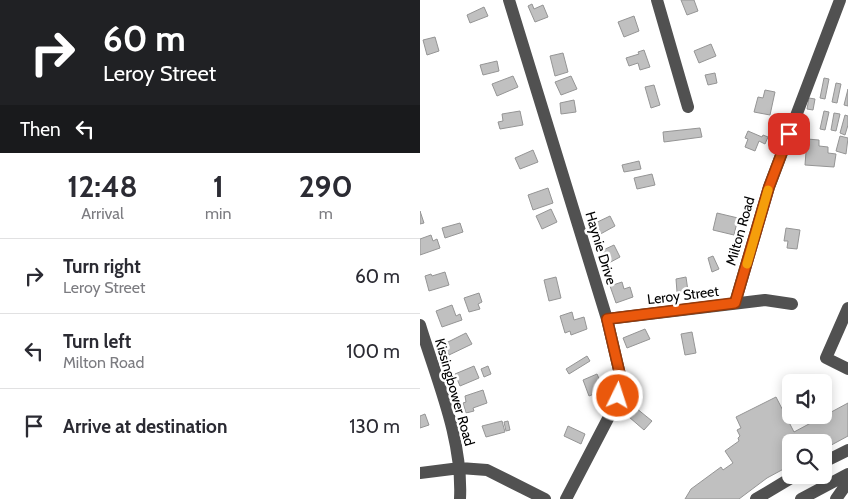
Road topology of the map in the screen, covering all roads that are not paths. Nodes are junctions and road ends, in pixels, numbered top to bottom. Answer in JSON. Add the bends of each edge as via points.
{"nodes":[{"id":1,"x":509,"y":0,"type":"edge"},
{"id":2,"x":657,"y":0,"type":"edge"},
{"id":3,"x":840,"y":0,"type":"edge"},
{"id":4,"x":688,"y":107,"type":"dead end"},
{"id":5,"x":735,"y":303,"type":"junction"},
{"id":6,"x":792,"y":304,"type":"dead end"},
{"id":7,"x":848,"y":308,"type":"edge"},
{"id":8,"x":607,"y":319,"type":"junction"},
{"id":9,"x":420,"y":325,"type":"edge"},
{"id":10,"x":848,"y":369,"type":"edge"},
{"id":11,"x":848,"y":450,"type":"edge"},
{"id":12,"x":832,"y":458,"type":"edge"},
{"id":13,"x":460,"y":468,"type":"junction"},
{"id":14,"x":420,"y":472,"type":"edge"},
{"id":15,"x":848,"y":474,"type":"edge"},
{"id":16,"x":848,"y":482,"type":"edge"},
{"id":17,"x":782,"y":483,"type":"edge"},
{"id":18,"x":460,"y":499,"type":"edge"},
{"id":19,"x":545,"y":499,"type":"edge"},
{"id":20,"x":566,"y":499,"type":"edge"},
{"id":21,"x":756,"y":499,"type":"edge"},
{"id":22,"x":801,"y":499,"type":"edge"},
{"id":23,"x":836,"y":499,"type":"edge"}],
"edges":[{"from":1,"to":8,"type":"street","name":"Haynie Drive"},
{"from":2,"to":4,"type":"street"},
{"from":3,"to":5,"type":"street","name":"Milton Road","via":[[769,187]]},
{"from":5,"to":6,"type":"street","name":"Leroy Street","via":[[765,300]]},
{"from":5,"to":8,"type":"street","name":"Leroy Street"},
{"from":7,"to":10,"type":"street","via":[[826,358]]},
{"from":8,"to":20,"type":"street","name":"Haynie Drive","via":[[622,383],[613,409]]},
{"from":9,"to":13,"type":"street","name":"Kissingbower Road","via":[[456,440]]},
{"from":11,"to":12,"type":"street"},
{"from":13,"to":14,"type":"street"},
{"from":13,"to":18,"type":"street","name":"Kissingbower Road"},
{"from":13,"to":19,"type":"street","name":"Kissingbower Road","via":[[487,470]]},
{"from":15,"to":22,"type":"street"},
{"from":16,"to":23,"type":"street"},
{"from":17,"to":21,"type":"street"}]}
